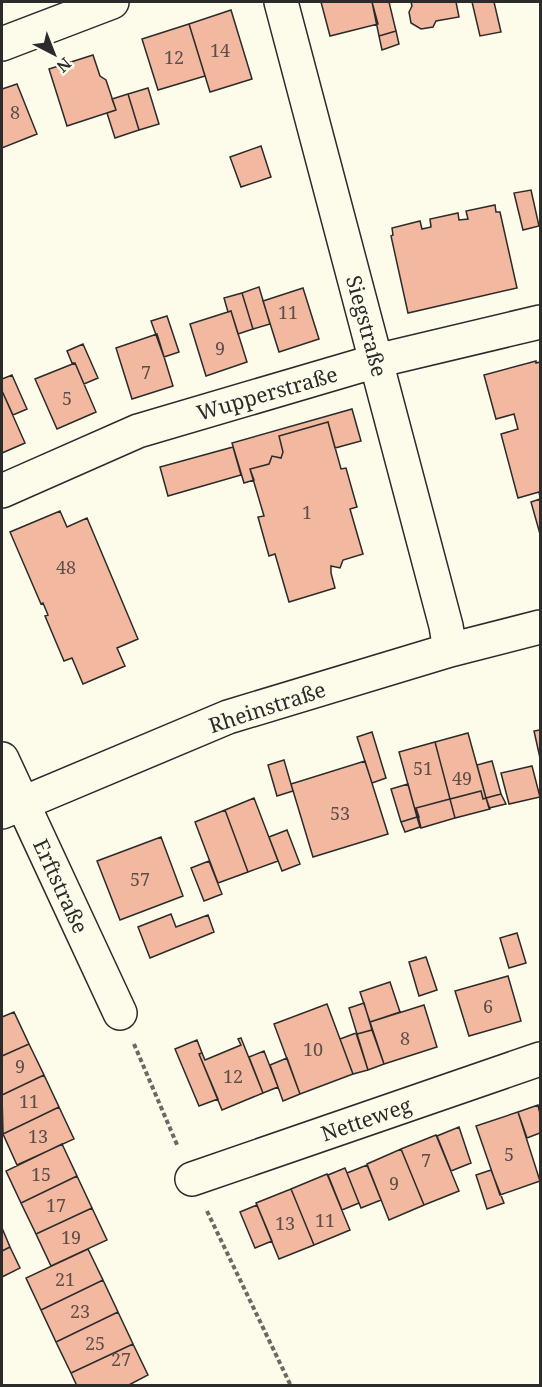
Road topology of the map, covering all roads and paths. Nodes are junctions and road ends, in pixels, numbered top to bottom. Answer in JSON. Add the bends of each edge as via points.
{"nodes":[{"id":1,"x":112,"y":2,"type":"edge"},
{"id":2,"x":281,"y":2,"type":"edge"},
{"id":3,"x":2,"y":44,"type":"edge"},
{"id":4,"x":540,"y":322,"type":"edge"},
{"id":5,"x":376,"y":361,"type":"junction"},
{"id":6,"x":2,"y":491,"type":"edge"},
{"id":7,"x":540,"y":627,"type":"edge"},
{"id":8,"x":450,"y":650,"type":"junction"},
{"id":9,"x":2,"y":759,"type":"edge"},
{"id":10,"x":12,"y":807,"type":"edge"},
{"id":11,"x":120,"y":1013,"type":"dead end"},
{"id":12,"x":540,"y":1059,"type":"edge"},
{"id":13,"x":192,"y":1179,"type":"dead end"}],
"edges":[{"from":1,"to":3,"type":"street"},
{"from":2,"to":5,"type":"street","name":"Siegstraße"},
{"from":4,"to":5,"type":"street","name":"Wupperstraße"},
{"from":5,"to":6,"type":"street","name":"Wupperstraße","via":[[138,431]]},
{"from":5,"to":8,"type":"street","name":"Siegstraße"},
{"from":7,"to":8,"type":"street","name":"Rheinstraße"},
{"from":8,"to":10,"type":"street","name":"Rheinstraße","via":[[228,717]]},
{"from":9,"to":10,"type":"street","name":"Erftstraße"},
{"from":10,"to":11,"type":"street","name":"Erftstraße"},
{"from":12,"to":13,"type":"street","name":"Netteweg"}]}
